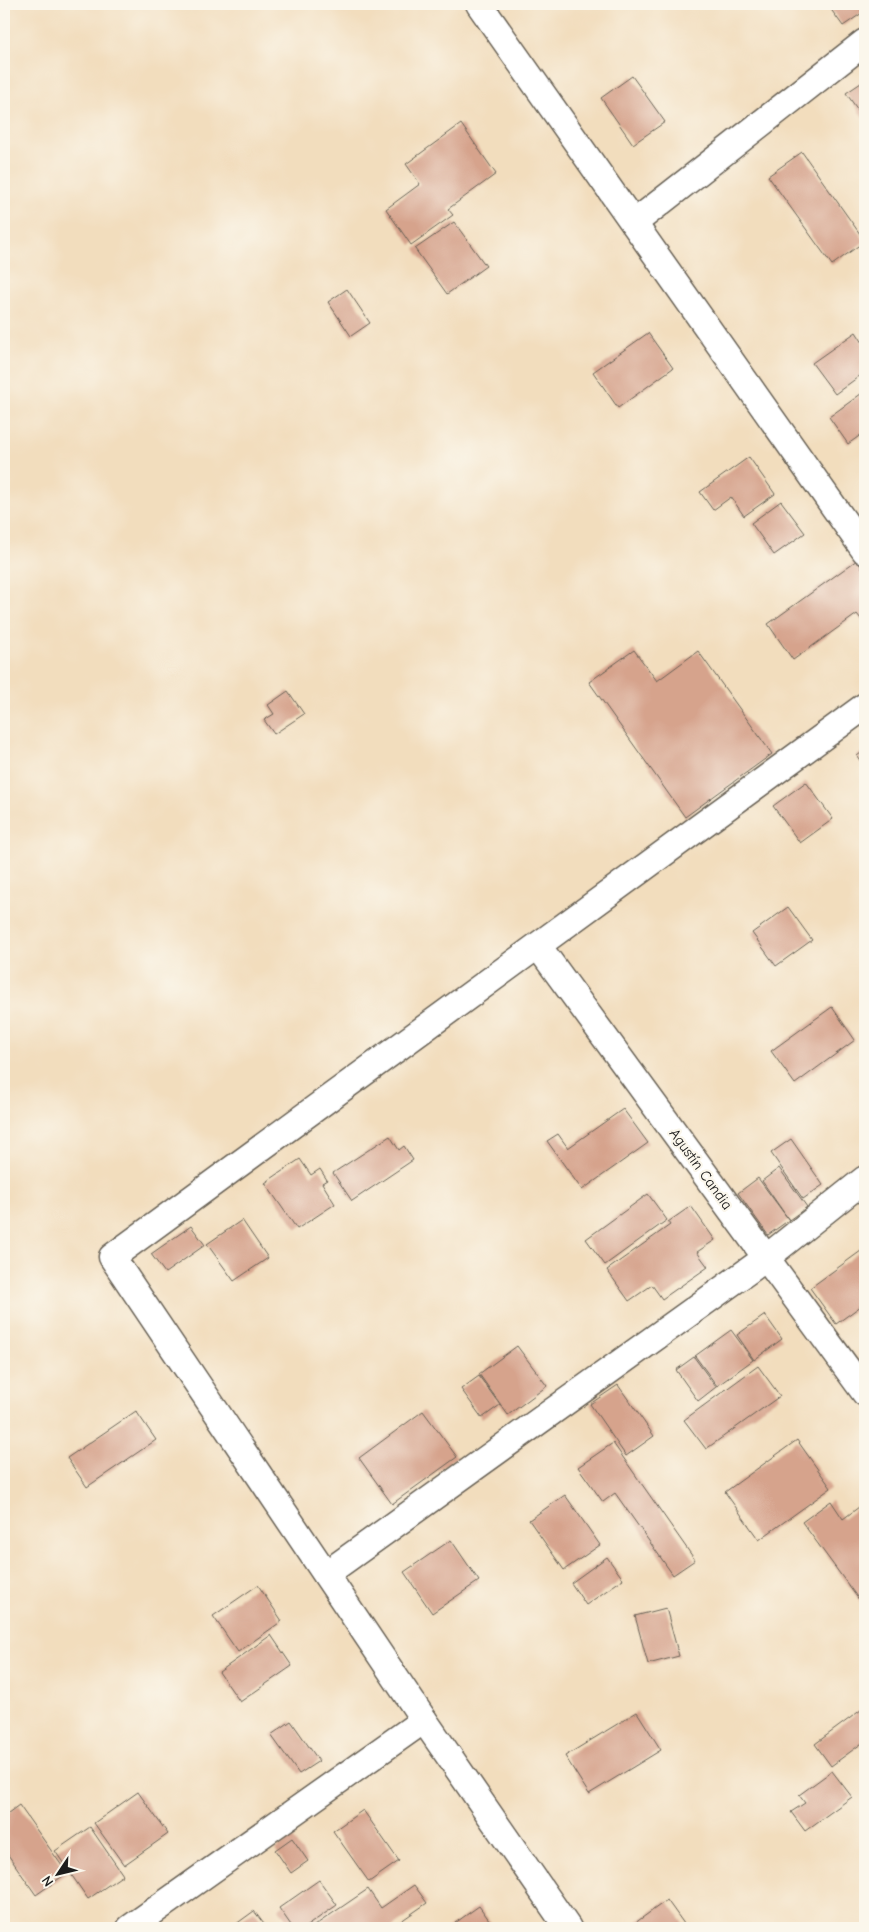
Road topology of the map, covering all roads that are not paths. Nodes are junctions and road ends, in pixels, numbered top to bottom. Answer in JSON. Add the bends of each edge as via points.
{"nodes":[{"id":1,"x":479,"y":4,"type":"edge"},
{"id":2,"x":865,"y":42,"type":"edge"},
{"id":3,"x":634,"y":223,"type":"junction"},
{"id":4,"x":865,"y":551,"type":"edge"},
{"id":5,"x":865,"y":706,"type":"edge"},
{"id":6,"x":538,"y":946,"type":"junction"},
{"id":7,"x":865,"y":1179,"type":"edge"},
{"id":8,"x":766,"y":1258,"type":"junction"},
{"id":9,"x":865,"y":1392,"type":"edge"},
{"id":10,"x":326,"y":1574,"type":"junction"},
{"id":11,"x":424,"y":1720,"type":"junction"},
{"id":12,"x":130,"y":1928,"type":"edge"},
{"id":13,"x":568,"y":1928,"type":"edge"}],
"edges":[{"from":1,"to":3,"type":"street"},
{"from":2,"to":3,"type":"street"},
{"from":3,"to":4,"type":"street"},
{"from":5,"to":6,"type":"street"},
{"from":6,"to":8,"type":"street","name":"Agustín Candia"},
{"from":6,"to":10,"type":"street","via":[[112,1257]]},
{"from":7,"to":8,"type":"street"},
{"from":8,"to":9,"type":"street","name":"Agustín Candia"},
{"from":8,"to":10,"type":"street"},
{"from":10,"to":11,"type":"street"},
{"from":11,"to":12,"type":"street"},
{"from":11,"to":13,"type":"street"}]}
